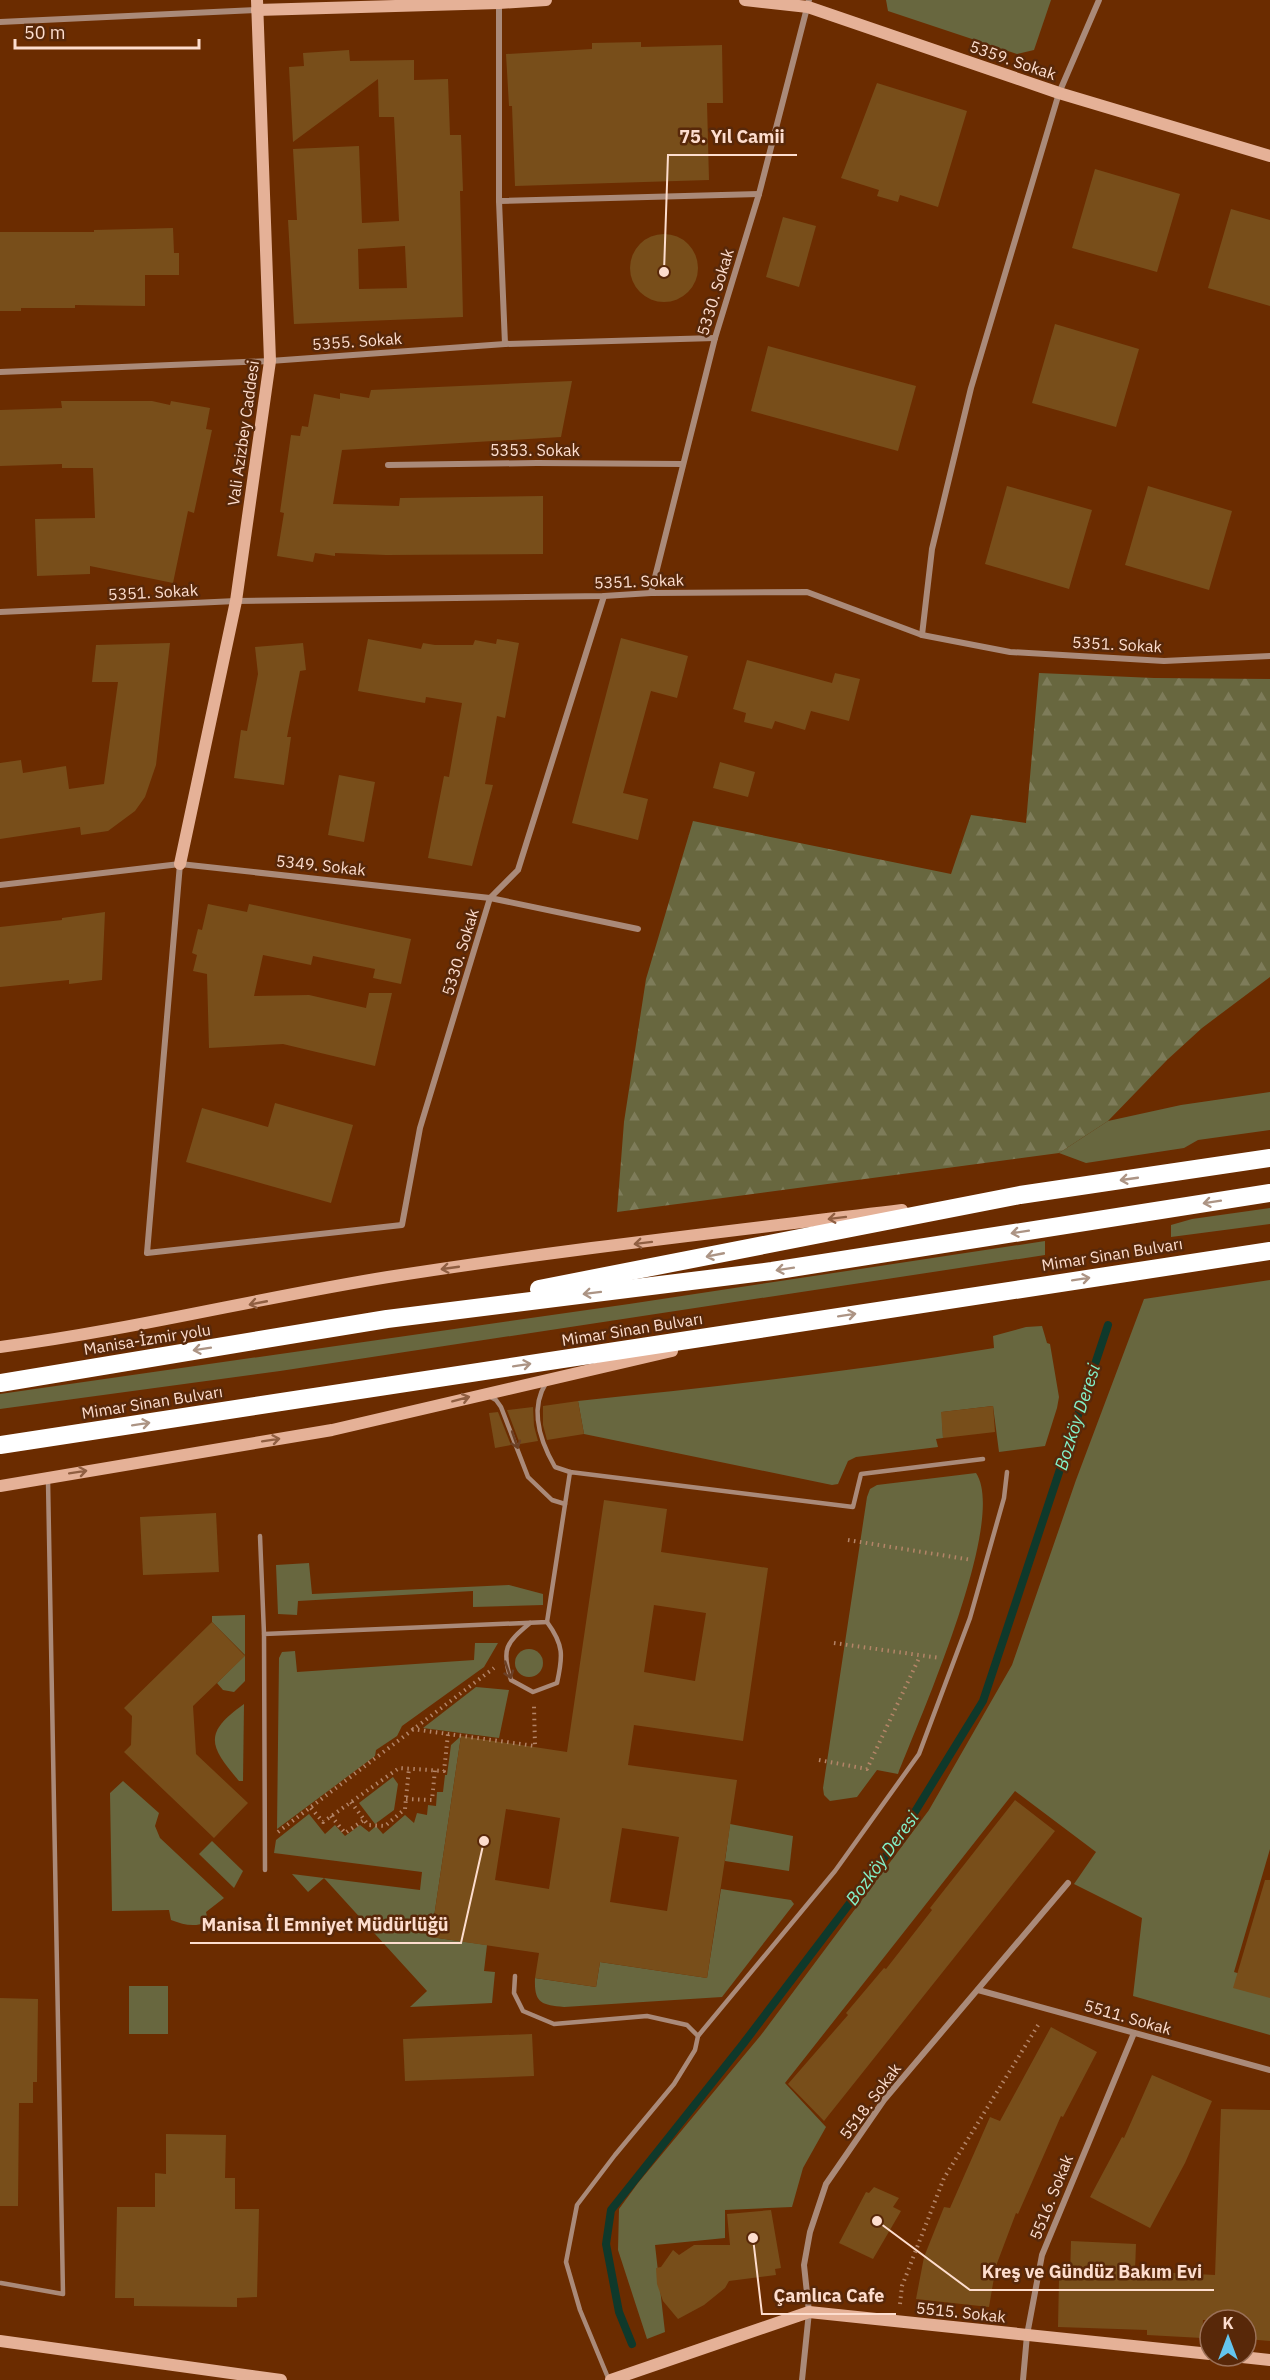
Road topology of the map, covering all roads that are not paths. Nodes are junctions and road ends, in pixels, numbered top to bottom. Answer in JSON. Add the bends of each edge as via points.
{"nodes":[{"id":1,"x":546,"y":0,"type":"edge"},
{"id":2,"x":745,"y":0,"type":"edge"},
{"id":3,"x":1099,"y":0,"type":"edge"},
{"id":4,"x":499,"y":3,"type":"junction"},
{"id":5,"x":809,"y":4,"type":"edge"},
{"id":6,"x":257,"y":5,"type":"edge"},
{"id":7,"x":0,"y":22,"type":"edge"},
{"id":8,"x":1059,"y":93,"type":"junction"},
{"id":9,"x":1270,"y":156,"type":"edge"},
{"id":10,"x":759,"y":194,"type":"junction"},
{"id":11,"x":499,"y":201,"type":"junction"},
{"id":12,"x":715,"y":338,"type":"junction"},
{"id":13,"x":505,"y":344,"type":"junction"},
{"id":14,"x":270,"y":361,"type":"junction"},
{"id":15,"x":0,"y":372,"type":"edge"},
{"id":16,"x":682,"y":464,"type":"junction"},
{"id":17,"x":388,"y":465,"type":"dead end"},
{"id":18,"x":651,"y":592,"type":"junction"},
{"id":19,"x":604,"y":596,"type":"junction"},
{"id":20,"x":236,"y":601,"type":"junction"},
{"id":21,"x":0,"y":612,"type":"edge"},
{"id":22,"x":922,"y":635,"type":"junction"},
{"id":23,"x":1270,"y":656,"type":"edge"},
{"id":24,"x":180,"y":864,"type":"junction"},
{"id":25,"x":0,"y":885,"type":"edge"},
{"id":26,"x":490,"y":898,"type":"junction"},
{"id":27,"x":638,"y":929,"type":"dead end"},
{"id":28,"x":1270,"y":1158,"type":"edge"},
{"id":29,"x":1270,"y":1193,"type":"edge"},
{"id":30,"x":1020,"y":1195,"type":"junction"},
{"id":31,"x":1270,"y":1251,"type":"edge"},
{"id":32,"x":387,"y":1319,"type":"junction"},
{"id":33,"x":789,"y":1324,"type":"junction"},
{"id":34,"x":0,"y":1347,"type":"edge"},
{"id":35,"x":548,"y":1378,"type":"junction"},
{"id":36,"x":0,"y":1383,"type":"edge"},
{"id":37,"x":484,"y":1393,"type":"junction"},
{"id":38,"x":0,"y":1445,"type":"edge"},
{"id":39,"x":983,"y":1459,"type":"dead end"},
{"id":40,"x":570,"y":1472,"type":"junction"},
{"id":41,"x":1007,"y":1472,"type":"dead end"},
{"id":42,"x":48,"y":1477,"type":"junction"},
{"id":43,"x":0,"y":1486,"type":"edge"},
{"id":44,"x":565,"y":1504,"type":"junction"},
{"id":45,"x":260,"y":1536,"type":"dead end"},
{"id":46,"x":547,"y":1622,"type":"junction"},
{"id":47,"x":530,"y":1623,"type":"junction"},
{"id":48,"x":264,"y":1634,"type":"junction"},
{"id":49,"x":265,"y":1870,"type":"dead end"},
{"id":50,"x":1068,"y":1883,"type":"dead end"},
{"id":51,"x":515,"y":1976,"type":"dead end"},
{"id":52,"x":978,"y":1990,"type":"junction"},
{"id":53,"x":1134,"y":2033,"type":"junction"},
{"id":54,"x":698,"y":2036,"type":"junction"},
{"id":55,"x":1270,"y":2070,"type":"edge"},
{"id":56,"x":1,"y":2283,"type":"edge"},
{"id":57,"x":809,"y":2312,"type":"junction"},
{"id":58,"x":1027,"y":2335,"type":"junction"},
{"id":59,"x":0,"y":2341,"type":"edge"},
{"id":60,"x":1198,"y":2353,"type":"edge"},
{"id":61,"x":281,"y":2380,"type":"edge"},
{"id":62,"x":610,"y":2380,"type":"edge"},
{"id":63,"x":802,"y":2380,"type":"edge"},
{"id":64,"x":1023,"y":2380,"type":"edge"}],
"edges":[{"from":1,"to":4,"type":"street"},
{"from":2,"to":5,"type":"street","name":"5359. Sokak"},
{"from":3,"to":8,"type":"street"},
{"from":4,"to":6,"type":"street"},
{"from":4,"to":11,"type":"street"},
{"from":5,"to":8,"type":"street","name":"5359. Sokak"},
{"from":5,"to":10,"type":"street","name":"5330. Sokak"},
{"from":6,"to":7,"type":"street"},
{"from":6,"to":14,"type":"street","name":"Vali Azizbey Caddesi"},
{"from":8,"to":9,"type":"street","name":"5359. Sokak"},
{"from":8,"to":22,"type":"street","via":[[971,388],[932,549]]},
{"from":10,"to":11,"type":"street"},
{"from":10,"to":12,"type":"street","name":"5330. Sokak"},
{"from":11,"to":13,"type":"street"},
{"from":12,"to":13,"type":"street","name":"5355. Sokak"},
{"from":12,"to":16,"type":"street","name":"5330. Sokak"},
{"from":13,"to":14,"type":"street","name":"5355. Sokak"},
{"from":14,"to":15,"type":"street","name":"5355. Sokak"},
{"from":14,"to":20,"type":"street","name":"Vali Azizbey Caddesi"},
{"from":16,"to":17,"type":"street","name":"5353. Sokak"},
{"from":16,"to":18,"type":"street","name":"5330. Sokak"},
{"from":18,"to":19,"type":"street","name":"5351. Sokak"},
{"from":18,"to":22,"type":"street","name":"5351. Sokak","via":[[807,592]]},
{"from":19,"to":20,"type":"street","name":"5351. Sokak"},
{"from":19,"to":26,"type":"street","name":"5330. Sokak","via":[[518,870]]},
{"from":20,"to":21,"type":"street","name":"5351. Sokak"},
{"from":20,"to":24,"type":"street","name":"Vali Azizbey Caddesi"},
{"from":22,"to":23,"type":"street","name":"5351. Sokak","via":[[1010,652],[1164,661]]},
{"from":24,"to":25,"type":"street","name":"5349. Sokak"},
{"from":24,"to":26,"type":"street","name":"5349. Sokak"},
{"from":24,"to":26,"type":"street","name":"5330. Sokak","via":[[147,1253],[402,1225],[420,1128]]},
{"from":26,"to":27,"type":"street","name":"5349. Sokak"},
{"from":28,"to":30,"type":"highway","one_way":true},
{"from":29,"to":32,"type":"highway","one_way":true,"via":[[772,1271]]},
{"from":30,"to":32,"type":"highway","one_way":true},
{"from":30,"to":34,"type":"street","one_way":true,"via":[[387,1278],[163,1322]]},
{"from":33,"to":31,"type":"highway","name":"Mimar Sinan Bulvarı","one_way":true},
{"from":32,"to":36,"type":"highway","name":"Manisa-İzmir yolu","one_way":true},
{"from":33,"to":35,"type":"street"},
{"from":38,"to":33,"type":"highway","name":"Mimar Sinan Bulvarı","one_way":true},
{"from":35,"to":37,"type":"street"},
{"from":35,"to":40,"type":"lane","via":[[541,1391],[537,1419],[544,1447],[555,1467]]},
{"from":42,"to":37,"type":"street","one_way":true,"via":[[332,1430]]},
{"from":37,"to":44,"type":"lane","one_way":true,"via":[[501,1407],[528,1477],[552,1500]]},
{"from":39,"to":40,"type":"lane","via":[[861,1474],[853,1507]]},
{"from":40,"to":44,"type":"lane"},
{"from":41,"to":54,"type":"lane","via":[[1004,1498],[970,1618],[919,1754],[835,1871]]},
{"from":42,"to":43,"type":"street"},
{"from":42,"to":56,"type":"lane","via":[[63,2294]]},
{"from":44,"to":46,"type":"lane"},
{"from":45,"to":48,"type":"lane"},
{"from":46,"to":47,"type":"lane"},
{"from":47,"to":46,"type":"lane","one_way":true,"via":[[510,1639],[505,1660],[512,1680],[533,1692],[557,1683],[563,1656]]},
{"from":47,"to":48,"type":"lane"},
{"from":48,"to":49,"type":"lane"},
{"from":50,"to":52,"type":"street","name":"5518. Sokak"},
{"from":51,"to":54,"type":"lane","via":[[514,1993],[523,2012],[554,2024],[648,2016],[687,2025]]},
{"from":52,"to":53,"type":"street","name":"5511. Sokak"},
{"from":52,"to":57,"type":"street","name":"5518. Sokak","via":[[884,2100],[826,2184],[804,2265]]},
{"from":53,"to":55,"type":"street","name":"5511. Sokak"},
{"from":53,"to":58,"type":"street","name":"5516. Sokak","via":[[1042,2255]]},
{"from":54,"to":62,"type":"lane","via":[[695,2050],[674,2084],[577,2205],[566,2262],[580,2310]]},
{"from":57,"to":58,"type":"street","name":"5515. Sokak"},
{"from":57,"to":62,"type":"street","name":"5515. Sokak"},
{"from":57,"to":63,"type":"street","name":"5518. Sokak"},
{"from":58,"to":60,"type":"street","name":"5515. Sokak"},
{"from":58,"to":64,"type":"street","name":"5516. Sokak"},
{"from":59,"to":61,"type":"street"}]}
